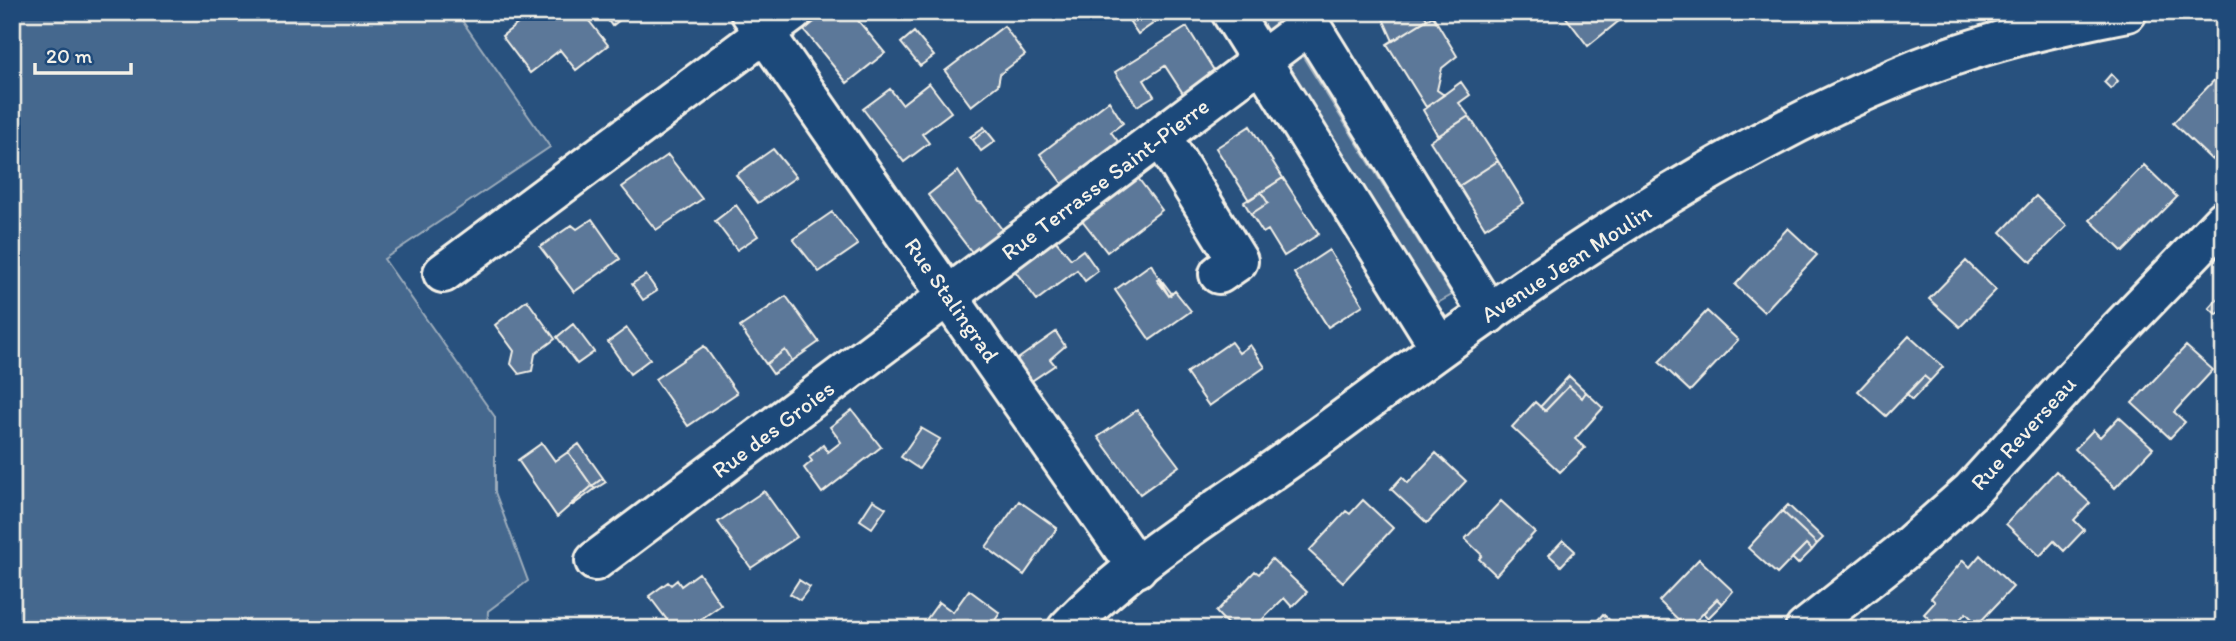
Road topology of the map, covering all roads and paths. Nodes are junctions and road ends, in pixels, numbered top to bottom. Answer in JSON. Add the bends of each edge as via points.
{"nodes":[{"id":1,"x":1231,"y":12,"type":"edge"},
{"id":2,"x":2127,"y":12,"type":"edge"},
{"id":3,"x":1306,"y":18,"type":"edge"},
{"id":4,"x":770,"y":19,"type":"edge"},
{"id":5,"x":1261,"y":61,"type":"junction"},
{"id":6,"x":1161,"y":136,"type":"junction"},
{"id":7,"x":2224,"y":220,"type":"edge"},
{"id":8,"x":443,"y":273,"type":"dead end"},
{"id":9,"x":1219,"y":274,"type":"dead end"},
{"id":10,"x":950,"y":296,"type":"junction"},
{"id":11,"x":1489,"y":314,"type":"junction"},
{"id":12,"x":1439,"y":346,"type":"junction"},
{"id":13,"x":595,"y":561,"type":"dead end"},
{"id":14,"x":1137,"y":568,"type":"junction"},
{"id":15,"x":1067,"y":629,"type":"edge"},
{"id":16,"x":1805,"y":629,"type":"edge"}],
"edges":[{"from":1,"to":5,"type":"street"},
{"from":2,"to":11,"type":"street","name":"Avenue Jean Moulin","via":[[2019,36],[1908,72],[1864,92],[1666,197]]},
{"from":3,"to":5,"type":"street","name":"Rue Terrasse Saint-Pierre"},
{"from":3,"to":11,"type":"street","name":"Rue Terrasse Saint-Pierre"},
{"from":4,"to":8,"type":"street","name":"Rue Stalingrad"},
{"from":4,"to":10,"type":"street","name":"Rue Stalingrad"},
{"from":5,"to":6,"type":"street","name":"Rue Terrasse Saint-Pierre"},
{"from":5,"to":12,"type":"street"},
{"from":6,"to":9,"type":"street","via":[[1238,261]]},
{"from":6,"to":10,"type":"street","name":"Rue Terrasse Saint-Pierre"},
{"from":7,"to":16,"type":"street","name":"Rue Reverseau","via":[[1971,491]]},
{"from":10,"to":13,"type":"street","name":"Rue des Groies"},
{"from":10,"to":14,"type":"street","name":"Rue Stalingrad"},
{"from":11,"to":12,"type":"street","name":"Avenue Jean Moulin"},
{"from":12,"to":14,"type":"street","name":"Avenue Jean Moulin"},
{"from":14,"to":15,"type":"street","name":"Avenue Jean Moulin"}]}
